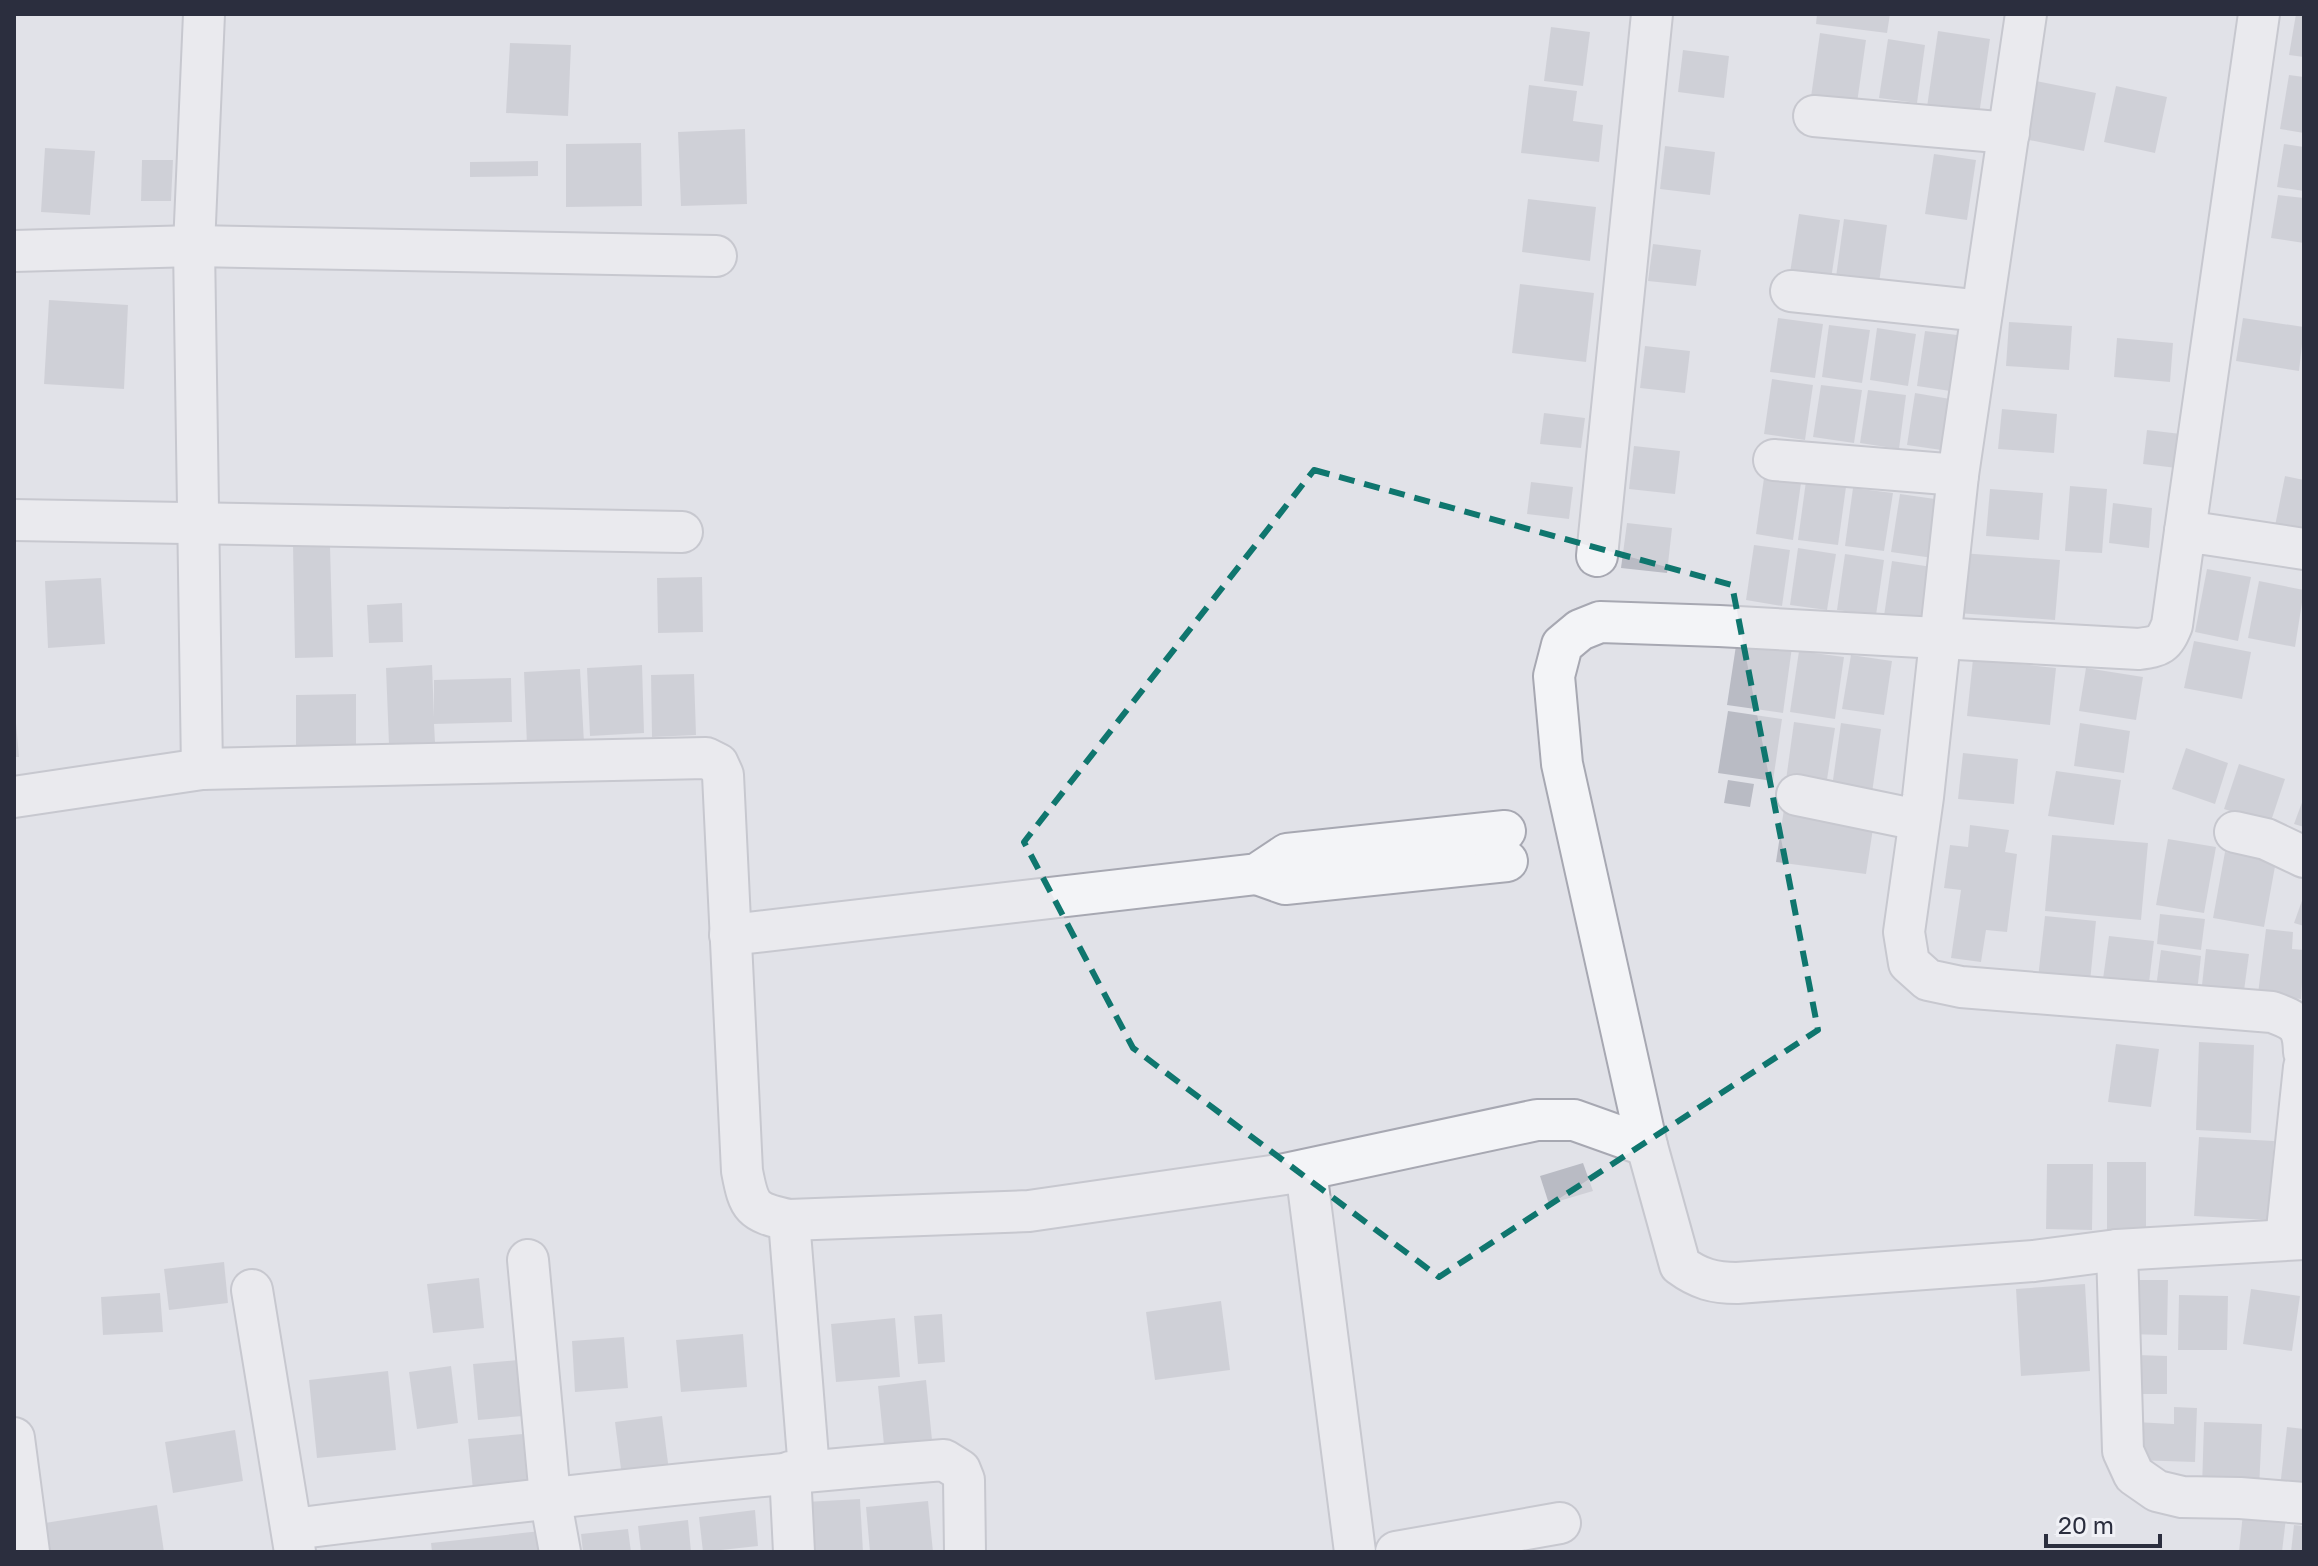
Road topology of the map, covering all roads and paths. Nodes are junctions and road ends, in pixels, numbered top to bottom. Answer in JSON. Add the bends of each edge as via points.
{"nodes":[{"id":1,"x":204,"y":14,"type":"edge"},
{"id":2,"x":1652,"y":14,"type":"edge"},
{"id":3,"x":2026,"y":14,"type":"edge"},
{"id":4,"x":2259,"y":14,"type":"edge"},
{"id":5,"x":1814,"y":116,"type":"dead end"},
{"id":6,"x":2009,"y":133,"type":"junction"},
{"id":7,"x":194,"y":246,"type":"junction"},
{"id":8,"x":14,"y":251,"type":"edge"},
{"id":9,"x":716,"y":256,"type":"dead end"},
{"id":10,"x":1791,"y":291,"type":"dead end"},
{"id":11,"x":1982,"y":311,"type":"junction"},
{"id":12,"x":1774,"y":460,"type":"dead end"},
{"id":13,"x":1958,"y":475,"type":"junction"},
{"id":14,"x":14,"y":520,"type":"edge"},
{"id":15,"x":197,"y":523,"type":"junction"},
{"id":16,"x":2185,"y":531,"type":"junction"},
{"id":17,"x":682,"y":532,"type":"dead end"},
{"id":18,"x":2304,"y":549,"type":"edge"},
{"id":19,"x":1597,"y":556,"type":"dead end"},
{"id":20,"x":1940,"y":637,"type":"junction"},
{"id":21,"x":202,"y":769,"type":"junction"},
{"id":22,"x":1797,"y":795,"type":"dead end"},
{"id":23,"x":14,"y":797,"type":"edge"},
{"id":24,"x":1918,"y":820,"type":"junction"},
{"id":25,"x":2235,"y":832,"type":"dead end"},
{"id":26,"x":1506,"y":846,"type":"dead end"},
{"id":27,"x":2304,"y":857,"type":"edge"},
{"id":28,"x":730,"y":935,"type":"junction"},
{"id":29,"x":2304,"y":1052,"type":"edge"},
{"id":30,"x":2304,"y":1067,"type":"edge"},
{"id":31,"x":1642,"y":1144,"type":"junction"},
{"id":32,"x":1306,"y":1170,"type":"junction"},
{"id":33,"x":789,"y":1220,"type":"junction"},
{"id":34,"x":2295,"y":1239,"type":"edge"},
{"id":35,"x":2117,"y":1250,"type":"junction"},
{"id":36,"x":528,"y":1260,"type":"dead end"},
{"id":37,"x":252,"y":1290,"type":"dead end"},
{"id":38,"x":14,"y":1438,"type":"edge"},
{"id":39,"x":799,"y":1471,"type":"junction"},
{"id":40,"x":550,"y":1497,"type":"junction"},
{"id":41,"x":2304,"y":1503,"type":"edge"},
{"id":42,"x":1560,"y":1523,"type":"dead end"},
{"id":43,"x":294,"y":1541,"type":"edge"},
{"id":44,"x":29,"y":1552,"type":"edge"},
{"id":45,"x":560,"y":1552,"type":"edge"},
{"id":46,"x":794,"y":1552,"type":"edge"},
{"id":47,"x":965,"y":1552,"type":"edge"},
{"id":48,"x":1355,"y":1552,"type":"edge"},
{"id":49,"x":1396,"y":1552,"type":"edge"}],
"edges":[{"from":1,"to":7,"type":"street"},
{"from":2,"to":19,"type":"street"},
{"from":3,"to":6,"type":"street"},
{"from":4,"to":16,"type":"street"},
{"from":5,"to":6,"type":"street"},
{"from":6,"to":11,"type":"street"},
{"from":7,"to":8,"type":"street"},
{"from":7,"to":9,"type":"street"},
{"from":7,"to":15,"type":"street"},
{"from":10,"to":11,"type":"street"},
{"from":11,"to":13,"type":"street"},
{"from":12,"to":13,"type":"street"},
{"from":13,"to":20,"type":"street"},
{"from":14,"to":15,"type":"street"},
{"from":15,"to":17,"type":"street"},
{"from":15,"to":21,"type":"street"},
{"from":16,"to":18,"type":"street"},
{"from":16,"to":20,"type":"street","via":[[2172,625],[2159,646]]},
{"from":20,"to":24,"type":"street"},
{"from":20,"to":31,"type":"street","via":[[1600,622],[1562,645],[1554,676],[1562,764]]},
{"from":21,"to":23,"type":"street"},
{"from":21,"to":28,"type":"street","via":[[706,758],[718,764],[723,775]]},
{"from":22,"to":24,"type":"street"},
{"from":24,"to":29,"type":"street","via":[[1904,932],[1909,963],[1928,980],[2272,1012],[2293,1019],[2303,1034]]},
{"from":25,"to":27,"type":"street"},
{"from":26,"to":28,"type":"street","via":[[1285,884],[1257,874]]},
{"from":28,"to":33,"type":"street","via":[[747,1197],[762,1214]]},
{"from":30,"to":34,"type":"street"},
{"from":31,"to":32,"type":"street","via":[[1574,1120],[1537,1120]]},
{"from":31,"to":35,"type":"street","via":[[1680,1265],[1713,1283],[2034,1261]]},
{"from":32,"to":33,"type":"street","via":[[1029,1211]]},
{"from":32,"to":48,"type":"street"},
{"from":33,"to":39,"type":"street"},
{"from":34,"to":35,"type":"street"},
{"from":35,"to":41,"type":"street","via":[[2123,1451],[2134,1475],[2157,1491],[2182,1497]]},
{"from":36,"to":40,"type":"street"},
{"from":37,"to":43,"type":"street"},
{"from":38,"to":44,"type":"street"},
{"from":39,"to":40,"type":"street"},
{"from":39,"to":46,"type":"street"},
{"from":39,"to":47,"type":"street","via":[[944,1460],[953,1464],[964,1480]]},
{"from":40,"to":43,"type":"street"},
{"from":40,"to":45,"type":"street"},
{"from":42,"to":49,"type":"street"}]}
